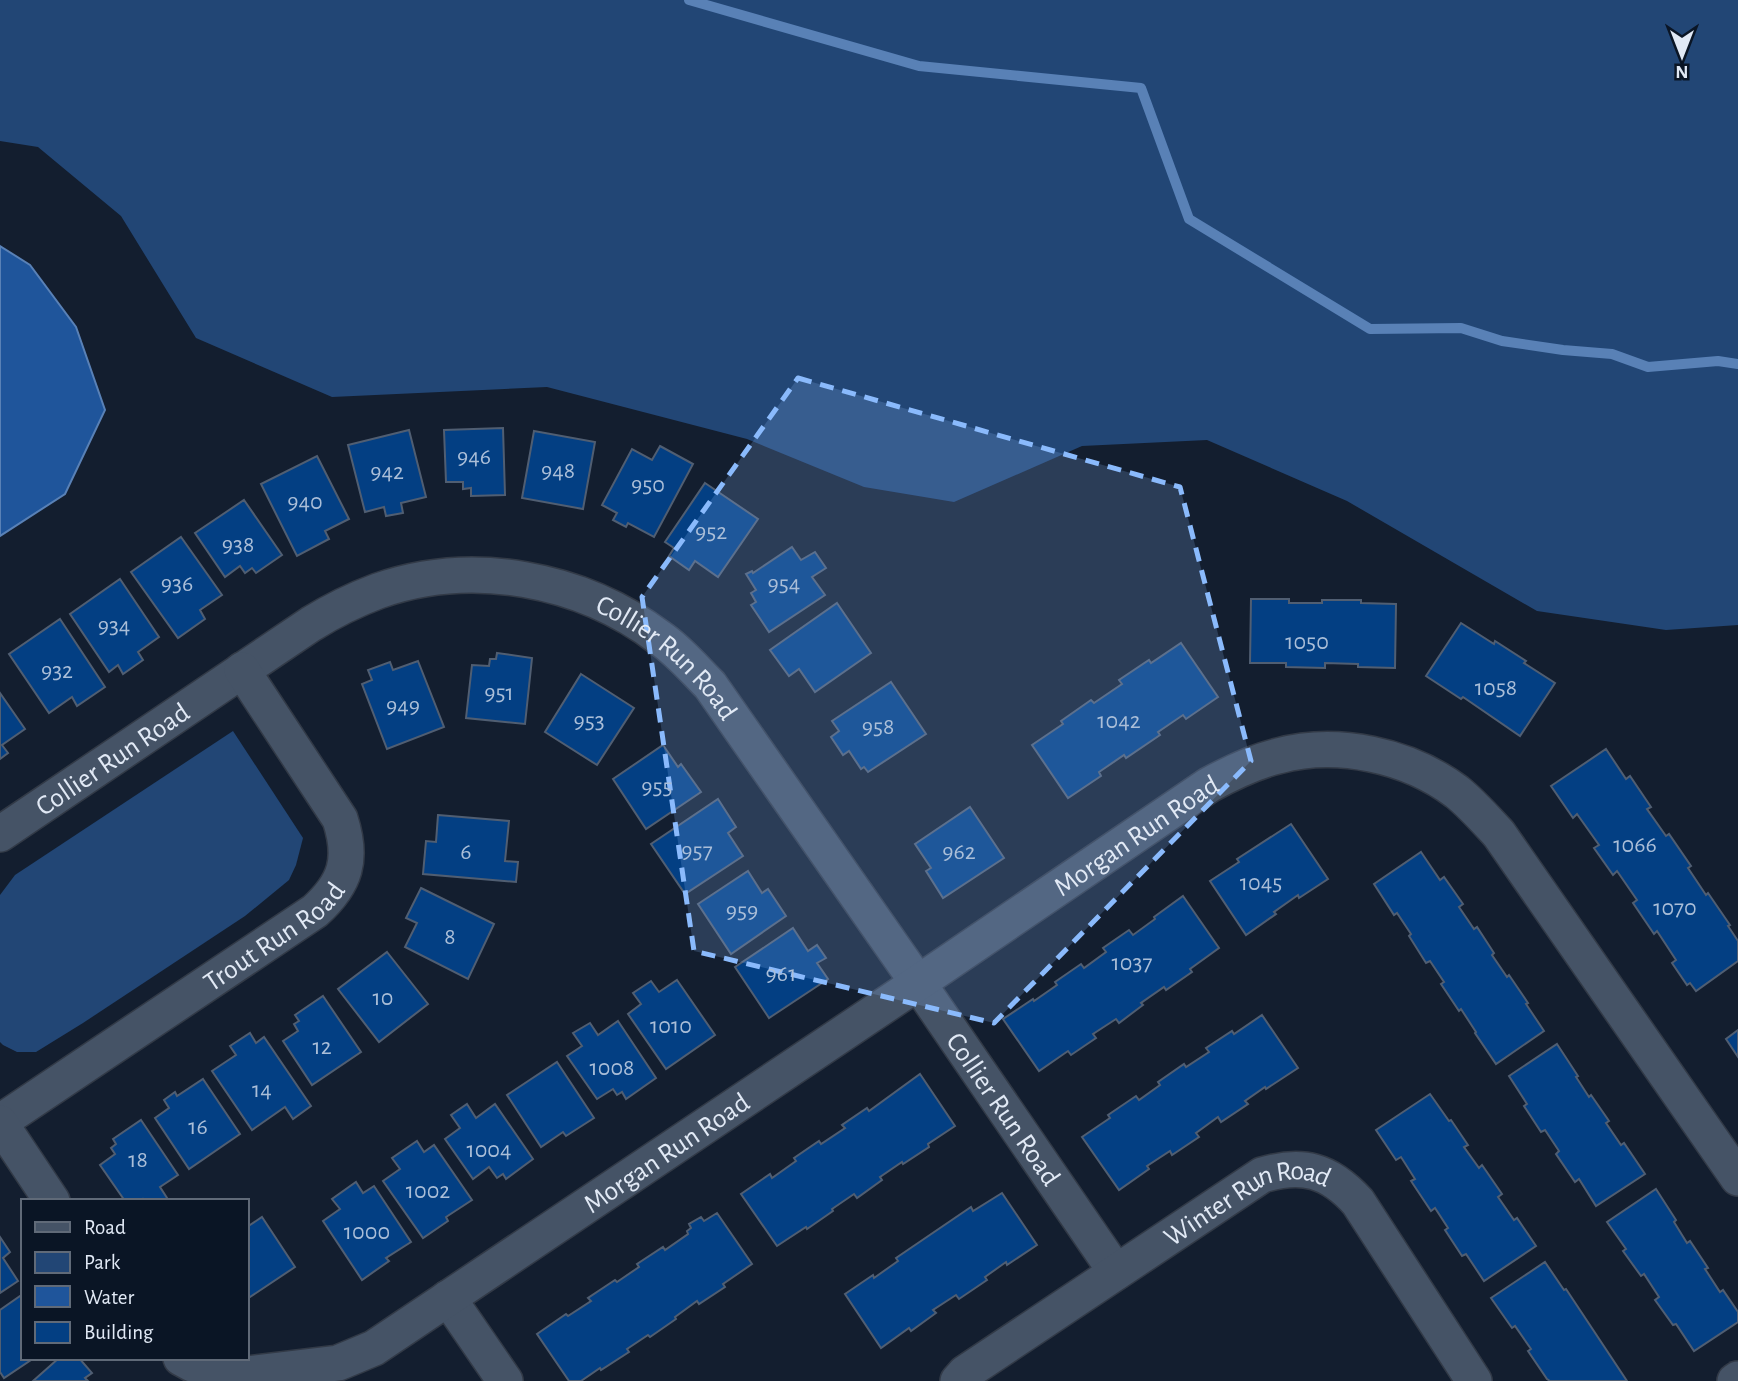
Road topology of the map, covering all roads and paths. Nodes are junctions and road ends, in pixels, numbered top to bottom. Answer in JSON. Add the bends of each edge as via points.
{"nodes":[{"id":1,"x":242,"y":670,"type":"junction"},
{"id":2,"x":0,"y":834,"type":"edge"},
{"id":3,"x":918,"y":983,"type":"junction"},
{"id":4,"x":0,"y":1123,"type":"edge"},
{"id":5,"x":1738,"y":1178,"type":"edge"},
{"id":6,"x":51,"y":1199,"type":"edge"},
{"id":7,"x":1116,"y":1272,"type":"junction"},
{"id":8,"x":448,"y":1298,"type":"junction"},
{"id":9,"x":185,"y":1360,"type":"edge"},
{"id":10,"x":505,"y":1381,"type":"edge"},
{"id":11,"x":958,"y":1381,"type":"edge"},
{"id":12,"x":1474,"y":1381,"type":"edge"}],
"edges":[{"from":1,"to":2,"type":"street","name":"Collier Run Road"},
{"from":1,"to":3,"type":"street","name":"Collier Run Road","via":[[339,608],[421,580],[467,575],[514,578],[560,587],[604,603],[661,638],[710,685]]},
{"from":1,"to":4,"type":"street","name":"Trout Run Road","via":[[340,819],[347,852],[338,885],[315,911]]},
{"from":3,"to":5,"type":"street","name":"Morgan Run Road","via":[[1239,769],[1279,755],[1320,749],[1362,752],[1430,775],[1479,811]]},
{"from":3,"to":7,"type":"street","name":"Collier Run Road"},
{"from":3,"to":8,"type":"street","name":"Morgan Run Road"},
{"from":4,"to":6,"type":"street"},
{"from":7,"to":11,"type":"street","name":"Winter Run Road"},
{"from":7,"to":12,"type":"street","name":"Winter Run Road","via":[[1262,1175],[1296,1168],[1314,1171],[1345,1188],[1358,1202]]},
{"from":8,"to":9,"type":"street","via":[[374,1348],[338,1363],[247,1374],[219,1372]]},
{"from":8,"to":10,"type":"street"}]}
